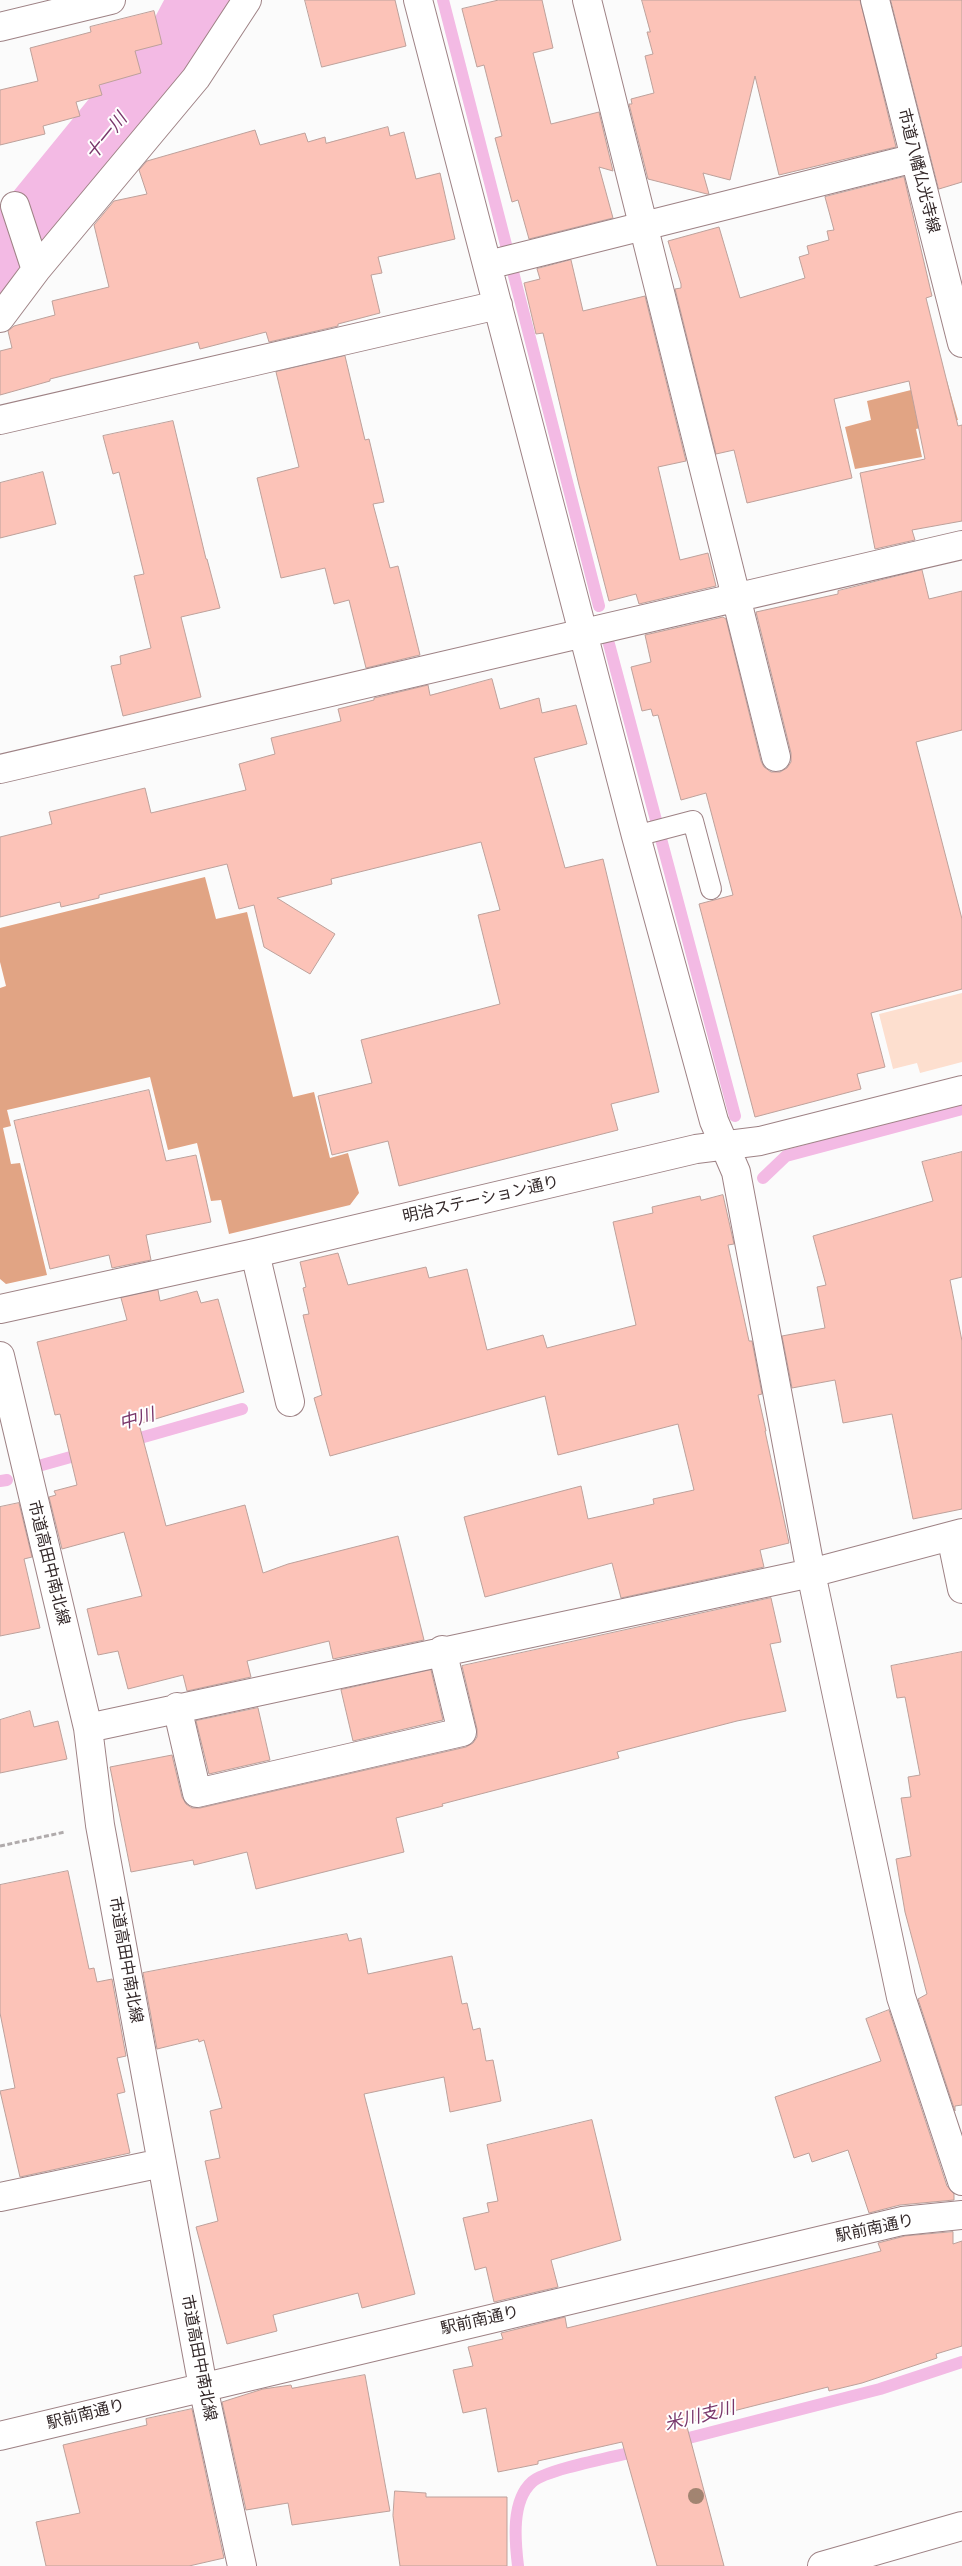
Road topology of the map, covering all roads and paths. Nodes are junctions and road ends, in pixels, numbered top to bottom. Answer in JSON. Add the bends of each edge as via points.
{"nodes":[{"id":1,"x":111,"y":0,"type":"edge"},
{"id":2,"x":247,"y":0,"type":"edge"},
{"id":3,"x":418,"y":0,"type":"edge"},
{"id":4,"x":587,"y":0,"type":"edge"},
{"id":5,"x":875,"y":0,"type":"edge"},
{"id":6,"x":0,"y":28,"type":"edge"},
{"id":7,"x":915,"y":158,"type":"junction"},
{"id":8,"x":15,"y":206,"type":"dead end"},
{"id":9,"x":644,"y":226,"type":"junction"},
{"id":10,"x":504,"y":261,"type":"junction"},
{"id":11,"x":34,"y":264,"type":"junction"},
{"id":12,"x":498,"y":305,"type":"junction"},
{"id":13,"x":0,"y":318,"type":"edge"},
{"id":14,"x":962,"y":343,"type":"edge"},
{"id":15,"x":0,"y":420,"type":"edge"},
{"id":16,"x":962,"y":545,"type":"edge"},
{"id":17,"x":735,"y":597,"type":"junction"},
{"id":18,"x":582,"y":634,"type":"junction"},
{"id":19,"x":776,"y":757,"type":"dead end"},
{"id":20,"x":0,"y":769,"type":"edge"},
{"id":21,"x":651,"y":832,"type":"junction"},
{"id":22,"x":711,"y":889,"type":"dead end"},
{"id":23,"x":962,"y":1090,"type":"edge"},
{"id":24,"x":725,"y":1146,"type":"junction"},
{"id":25,"x":255,"y":1253,"type":"junction"},
{"id":26,"x":0,"y":1309,"type":"edge"},
{"id":27,"x":0,"y":1356,"type":"edge"},
{"id":28,"x":290,"y":1402,"type":"dead end"},
{"id":29,"x":10,"y":1458,"type":"edge"},
{"id":30,"x":956,"y":1534,"type":"edge"},
{"id":31,"x":811,"y":1572,"type":"junction"},
{"id":32,"x":962,"y":1588,"type":"edge"},
{"id":33,"x":442,"y":1650,"type":"junction"},
{"id":34,"x":177,"y":1707,"type":"junction"},
{"id":35,"x":88,"y":1728,"type":"junction"},
{"id":36,"x":100,"y":1825,"type":"junction"},
{"id":37,"x":0,"y":1846,"type":"edge"},
{"id":38,"x":162,"y":2163,"type":"junction"},
{"id":39,"x":962,"y":2181,"type":"edge"},
{"id":40,"x":0,"y":2197,"type":"edge"},
{"id":41,"x":962,"y":2215,"type":"edge"},
{"id":42,"x":203,"y":2387,"type":"junction"},
{"id":43,"x":0,"y":2436,"type":"edge"},
{"id":44,"x":962,"y":2526,"type":"edge"},
{"id":45,"x":242,"y":2566,"type":"edge"},
{"id":46,"x":822,"y":2566,"type":"edge"}],
"edges":[{"from":1,"to":6,"type":"street"},
{"from":2,"to":11,"type":"street","via":[[196,78]]},
{"from":3,"to":10,"type":"street"},
{"from":4,"to":9,"type":"street"},
{"from":5,"to":7,"type":"street","name":"市道八幡仏光寺線"},
{"from":7,"to":9,"type":"street"},
{"from":7,"to":14,"type":"street","name":"市道八幡仏光寺線"},
{"from":8,"to":11,"type":"street"},
{"from":9,"to":10,"type":"street"},
{"from":9,"to":17,"type":"street"},
{"from":10,"to":12,"type":"street"},
{"from":11,"to":13,"type":"street"},
{"from":12,"to":15,"type":"street"},
{"from":12,"to":18,"type":"street"},
{"from":16,"to":17,"type":"street"},
{"from":17,"to":18,"type":"street"},
{"from":17,"to":19,"type":"street"},
{"from":18,"to":20,"type":"street"},
{"from":18,"to":21,"type":"street"},
{"from":21,"to":22,"type":"lane","via":[[693,822]]},
{"from":21,"to":24,"type":"street","via":[[714,1121]]},
{"from":23,"to":24,"type":"street","name":"明治ステーション通り","via":[[760,1141]]},
{"from":24,"to":25,"type":"street","name":"明治ステーション通り","via":[[696,1149]]},
{"from":24,"to":31,"type":"street","via":[[736,1172]]},
{"from":25,"to":26,"type":"street","name":"明治ステーション通り"},
{"from":25,"to":28,"type":"street"},
{"from":27,"to":29,"type":"street","name":"市道高田中南北線"},
{"from":29,"to":35,"type":"street","name":"市道高田中南北線"},
{"from":30,"to":31,"type":"street"},
{"from":30,"to":32,"type":"street"},
{"from":31,"to":33,"type":"street"},
{"from":31,"to":39,"type":"street","via":[[901,1997]]},
{"from":33,"to":34,"type":"street"},
{"from":33,"to":34,"type":"street","via":[[462,1732],[197,1793]]},
{"from":34,"to":35,"type":"street"},
{"from":35,"to":36,"type":"street","name":"市道高田中南北線"},
{"from":36,"to":37,"type":"path"},
{"from":36,"to":38,"type":"street","name":"市道高田中南北線"},
{"from":38,"to":40,"type":"street"},
{"from":38,"to":42,"type":"street","name":"市道高田中南北線"},
{"from":41,"to":42,"type":"street","name":"駅前南通り","via":[[902,2221]]},
{"from":42,"to":43,"type":"street","name":"駅前南通り"},
{"from":42,"to":45,"type":"street","name":"市道高田中南北線"},
{"from":44,"to":46,"type":"street"}]}
